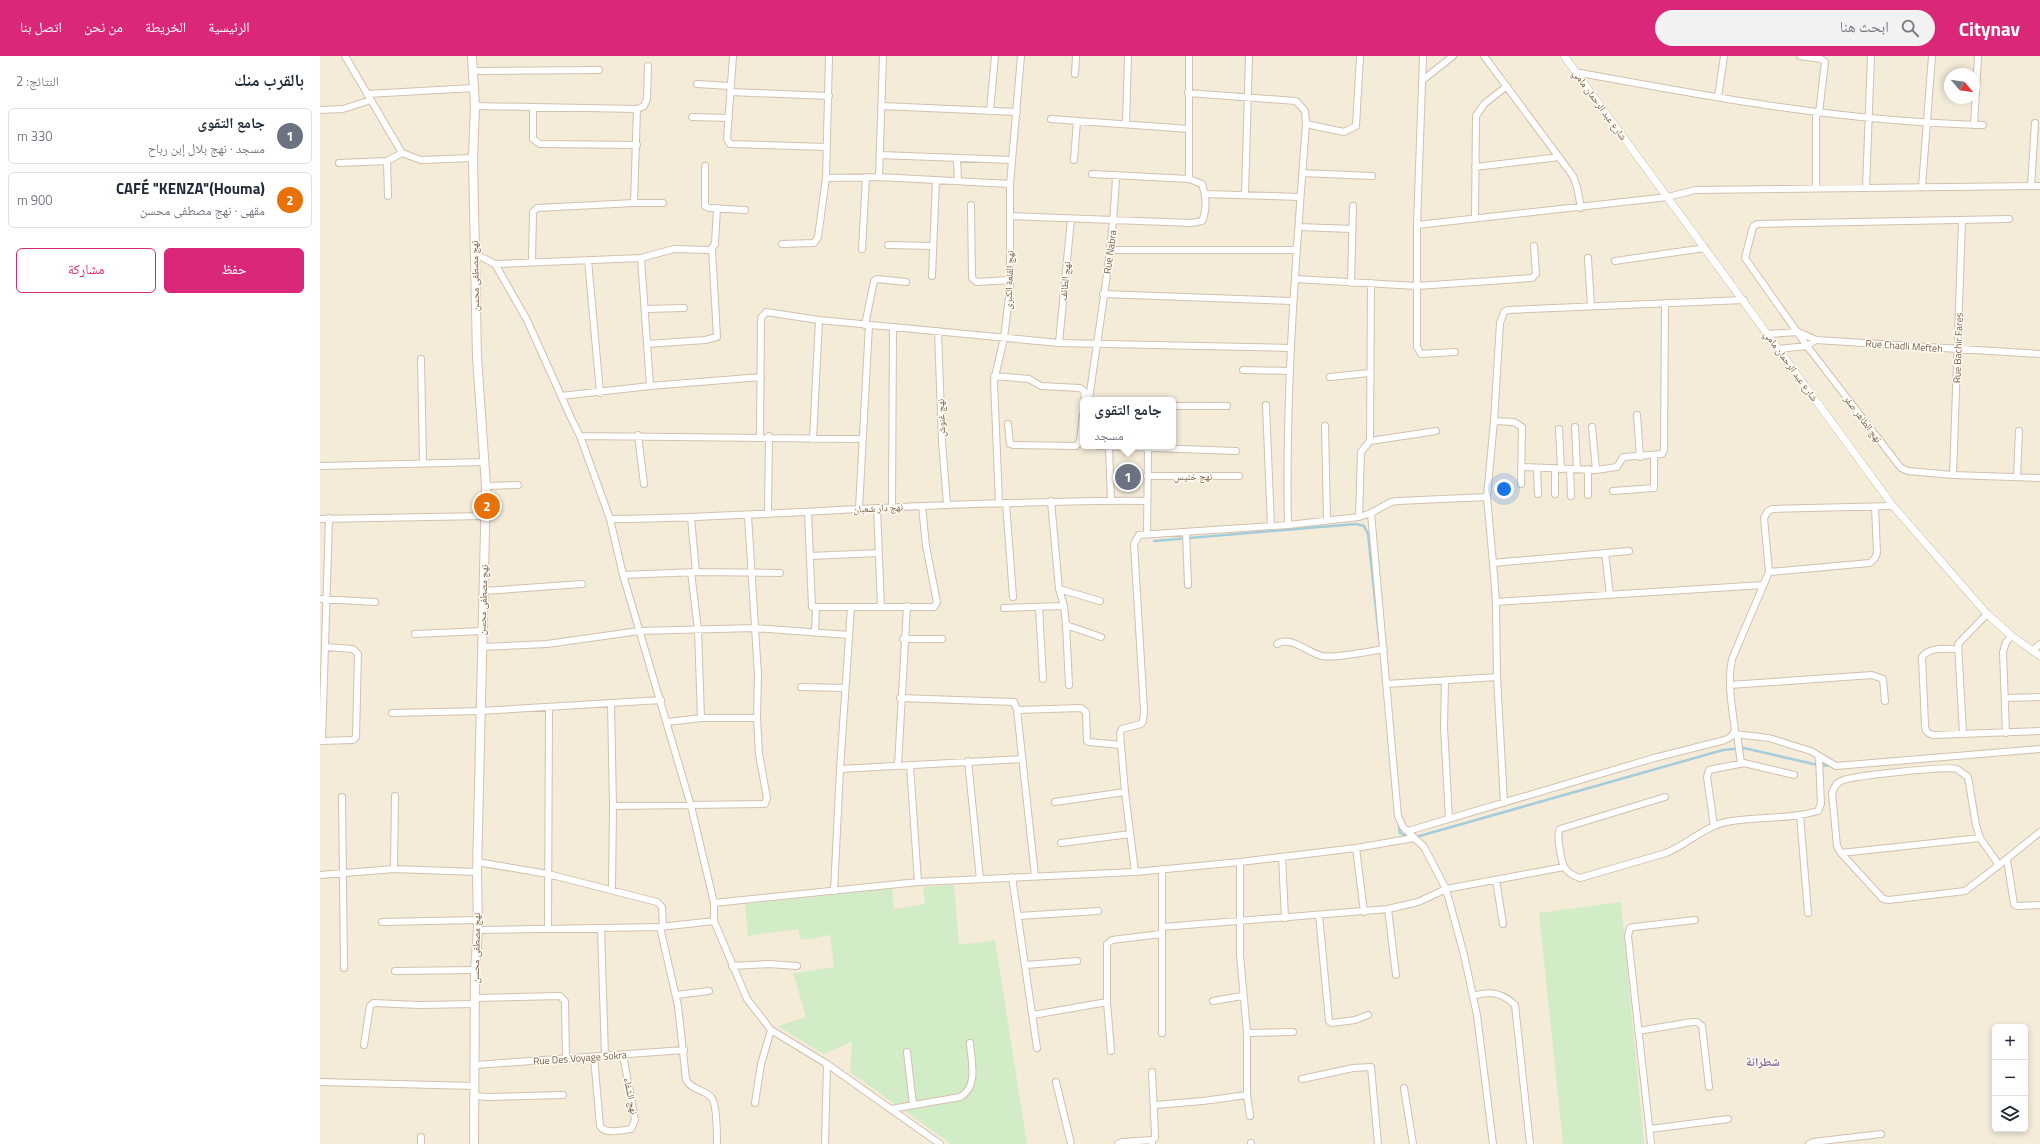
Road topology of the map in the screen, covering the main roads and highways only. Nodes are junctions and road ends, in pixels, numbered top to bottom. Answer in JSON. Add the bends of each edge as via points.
{"nodes":[{"id":1,"x":472,"y":56,"type":"edge"},
{"id":2,"x":474,"y":1144,"type":"edge"}],
"edges":[{"from":1,"to":2,"type":"main road","name":"نهج مصطفى محسن","via":[[475,106],[473,158],[477,357],[486,486],[477,862],[478,930],[475,970]]}]}
